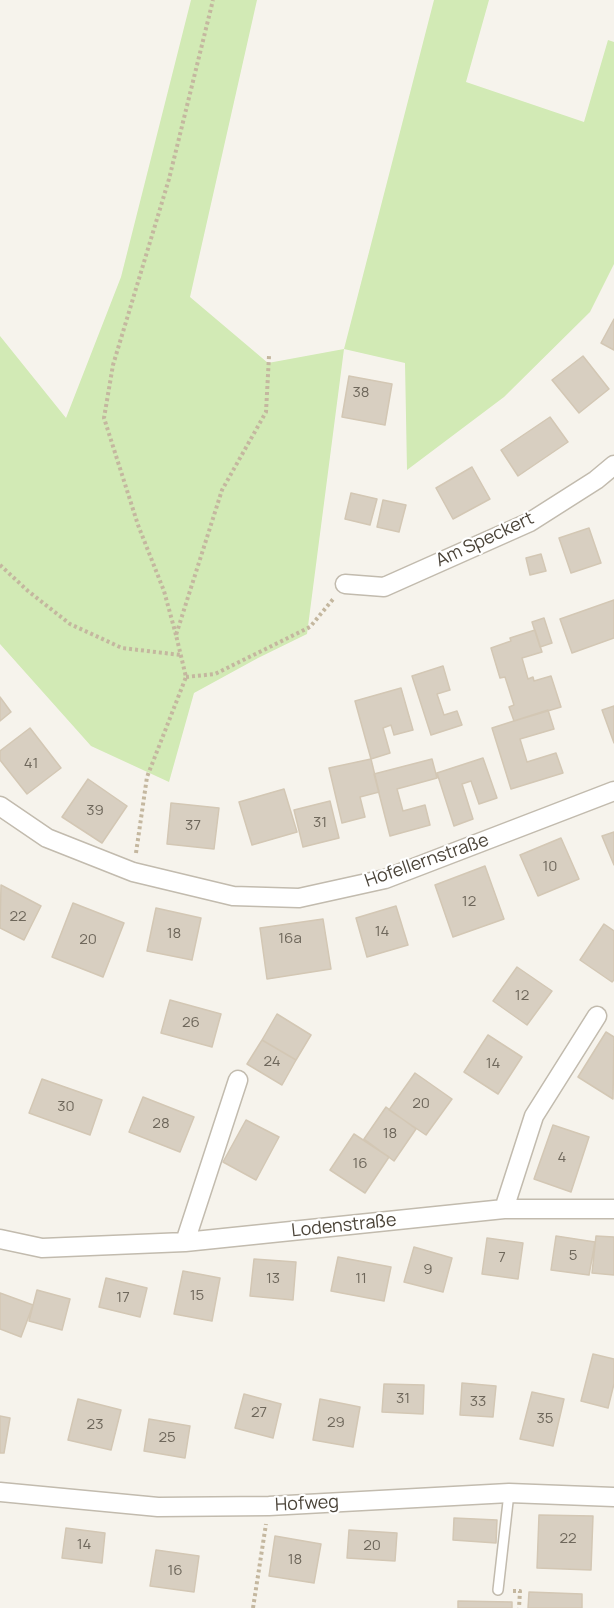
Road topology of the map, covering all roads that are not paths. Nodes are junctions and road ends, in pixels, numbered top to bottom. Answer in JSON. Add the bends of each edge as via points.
{"nodes":[{"id":1,"x":614,"y":465,"type":"edge"},
{"id":2,"x":345,"y":584,"type":"road end"},
{"id":3,"x":614,"y":791,"type":"edge"},
{"id":4,"x":0,"y":806,"type":"edge"},
{"id":5,"x":597,"y":1016,"type":"dead end"},
{"id":6,"x":238,"y":1080,"type":"dead end"},
{"id":7,"x":504,"y":1209,"type":"junction"},
{"id":8,"x":614,"y":1209,"type":"edge"},
{"id":9,"x":0,"y":1239,"type":"edge"},
{"id":10,"x":185,"y":1242,"type":"junction"},
{"id":11,"x":0,"y":1492,"type":"edge"},
{"id":12,"x":509,"y":1493,"type":"junction"},
{"id":13,"x":614,"y":1497,"type":"edge"},
{"id":14,"x":498,"y":1590,"type":"dead end"}],
"edges":[{"from":1,"to":2,"type":"street","name":"Am Speckert","via":[[530,522],[384,586]]},
{"from":3,"to":4,"type":"street","name":"Hofellernstraße","via":[[385,879],[299,898],[233,896],[133,872],[47,838]]},
{"from":5,"to":7,"type":"street","via":[[534,1116]]},
{"from":6,"to":10,"type":"street"},
{"from":7,"to":8,"type":"street","name":"Lodenstraße"},
{"from":7,"to":10,"type":"street","name":"Lodenstraße"},
{"from":9,"to":10,"type":"street","name":"Lodenstraße","via":[[42,1248]]},
{"from":11,"to":12,"type":"street","name":"Hofweg","via":[[158,1507],[269,1506]]},
{"from":12,"to":13,"type":"street","name":"Hofweg"},
{"from":12,"to":14,"type":"lane"}]}
